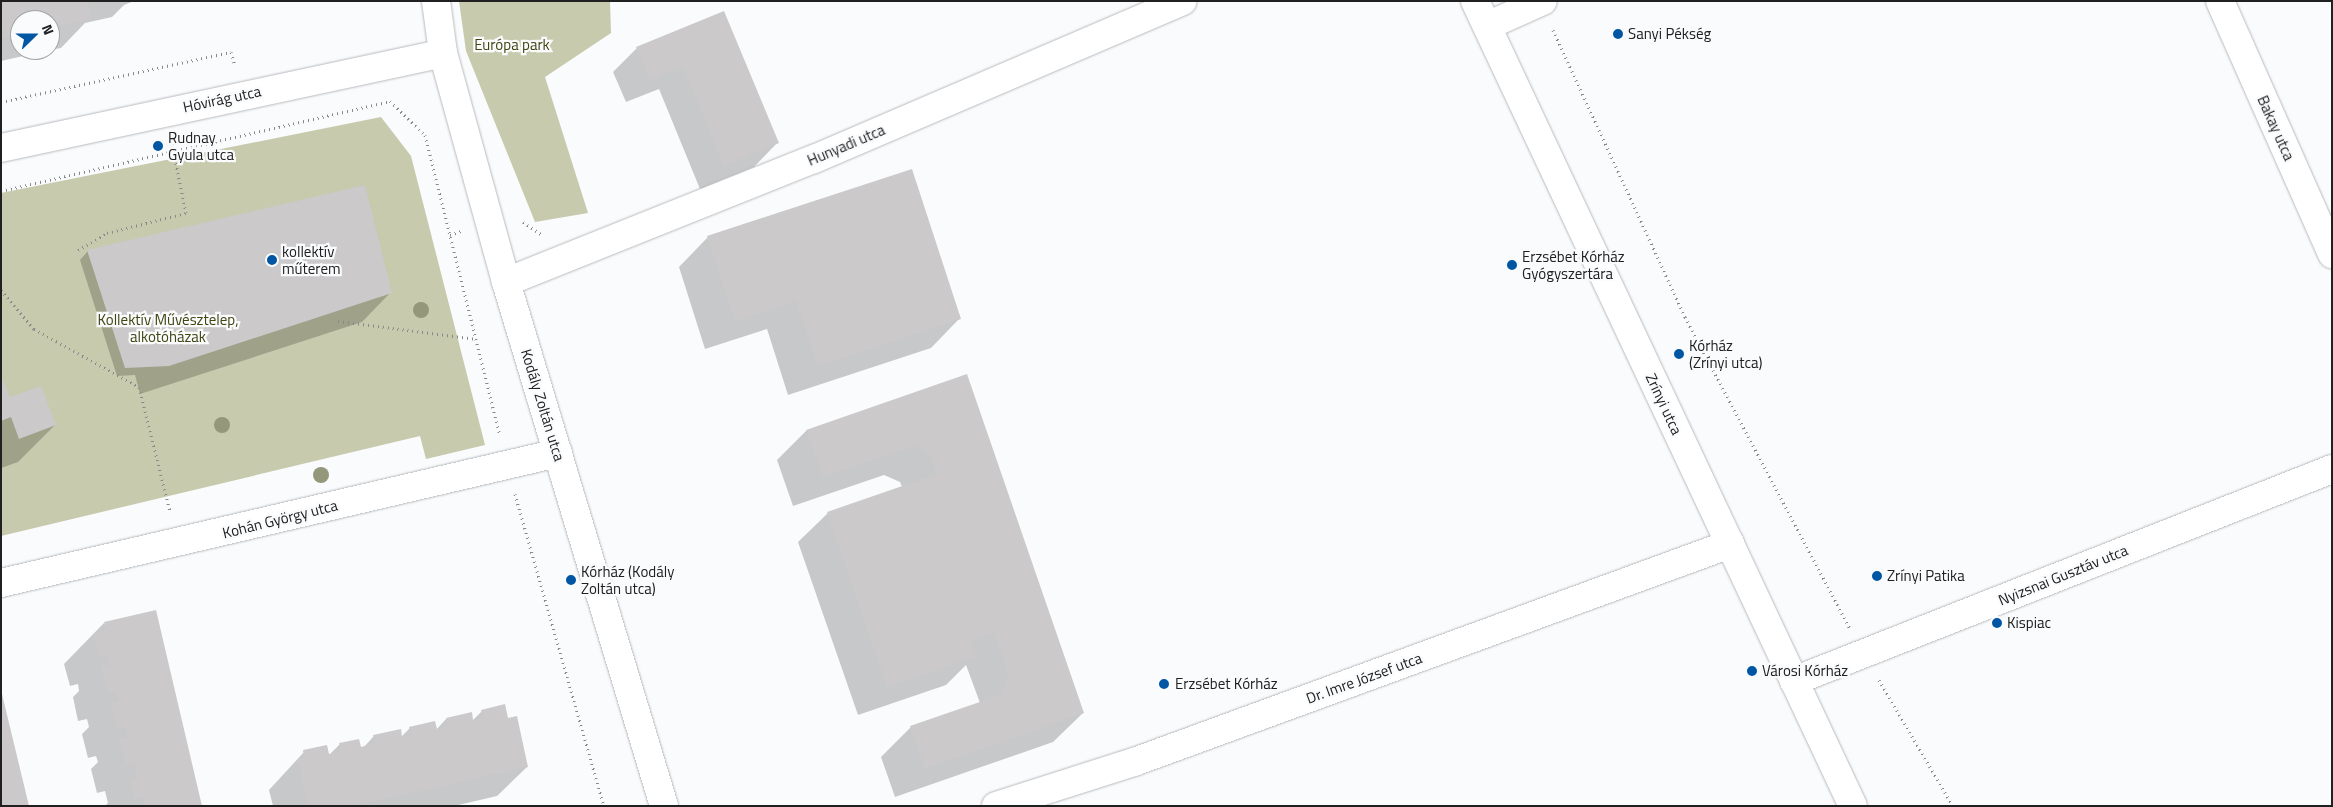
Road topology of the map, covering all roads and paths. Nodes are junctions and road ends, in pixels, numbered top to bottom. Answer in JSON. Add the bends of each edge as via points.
{"nodes":[{"id":1,"x":436,"y":1,"type":"edge"},
{"id":2,"x":1183,"y":1,"type":"edge"},
{"id":3,"x":1475,"y":1,"type":"edge"},
{"id":4,"x":2220,"y":1,"type":"edge"},
{"id":5,"x":1542,"y":2,"type":"edge"},
{"id":6,"x":1487,"y":26,"type":"junction"},
{"id":7,"x":443,"y":53,"type":"junction"},
{"id":8,"x":243,"y":94,"type":"junction"},
{"id":9,"x":1,"y":102,"type":"edge"},
{"id":10,"x":163,"y":112,"type":"junction"},
{"id":11,"x":1,"y":148,"type":"edge"},
{"id":12,"x":174,"y":151,"type":"junction"},
{"id":13,"x":1,"y":191,"type":"edge"},
{"id":14,"x":78,"y":250,"type":"dead end"},
{"id":15,"x":2332,"y":254,"type":"edge"},
{"id":16,"x":506,"y":282,"type":"junction"},
{"id":17,"x":1,"y":290,"type":"edge"},
{"id":18,"x":338,"y":321,"type":"dead end"},
{"id":19,"x":477,"y":339,"type":"junction"},
{"id":20,"x":558,"y":453,"type":"junction"},
{"id":21,"x":507,"y":464,"type":"junction"},
{"id":22,"x":2332,"y":469,"type":"edge"},
{"id":23,"x":178,"y":544,"type":"junction"},
{"id":24,"x":1730,"y":544,"type":"junction"},
{"id":25,"x":1,"y":583,"type":"edge"},
{"id":26,"x":1864,"y":654,"type":"junction"},
{"id":27,"x":1794,"y":682,"type":"junction"},
{"id":28,"x":604,"y":806,"type":"edge"},
{"id":29,"x":664,"y":806,"type":"edge"},
{"id":30,"x":996,"y":806,"type":"edge"},
{"id":31,"x":1853,"y":806,"type":"edge"},
{"id":32,"x":1953,"y":806,"type":"edge"}],
"edges":[{"from":1,"to":7,"type":"street","name":"Kodály Zoltán utca"},
{"from":2,"to":16,"type":"street","name":"Hunyadi utca","via":[[814,159]]},
{"from":3,"to":6,"type":"street","name":"Zrínyi utca"},
{"from":4,"to":15,"type":"street","name":"Bakay utca"},
{"from":5,"to":6,"type":"street"},
{"from":5,"to":26,"type":"path","via":[[1685,317]]},
{"from":6,"to":24,"type":"street","name":"Zrínyi utca"},
{"from":7,"to":8,"type":"street","name":"Hóvirág utca"},
{"from":7,"to":16,"type":"street","name":"Kodály Zoltán utca"},
{"from":8,"to":9,"type":"path","via":[[231,52]]},
{"from":8,"to":10,"type":"street","name":"Hóvirág utca"},
{"from":10,"to":11,"type":"street","name":"Hóvirág utca"},
{"from":10,"to":12,"type":"path"},
{"from":12,"to":13,"type":"path"},
{"from":12,"to":14,"type":"path","via":[[186,213],[107,233]]},
{"from":12,"to":19,"type":"path","via":[[390,101],[425,135]]},
{"from":16,"to":20,"type":"street","name":"Kodály Zoltán utca"},
{"from":17,"to":23,"type":"path","via":[[34,329],[140,388]]},
{"from":18,"to":19,"type":"path"},
{"from":19,"to":21,"type":"path"},
{"from":20,"to":21,"type":"street","name":"Kohán György utca"},
{"from":20,"to":29,"type":"street","name":"Kodály Zoltán utca"},
{"from":21,"to":23,"type":"street","name":"Kohán György utca"},
{"from":21,"to":28,"type":"path"},
{"from":22,"to":26,"type":"street","name":"Nyizsnai Gusztáv utca"},
{"from":23,"to":25,"type":"street","name":"Kohán György utca"},
{"from":24,"to":27,"type":"street","name":"Zrínyi utca"},
{"from":24,"to":30,"type":"street","name":"Dr. Imre József utca","via":[[1134,762]]},
{"from":26,"to":27,"type":"street","name":"Nyizsnai Gusztáv utca"},
{"from":26,"to":32,"type":"path"},
{"from":27,"to":31,"type":"street","name":"Zrínyi utca"}]}
